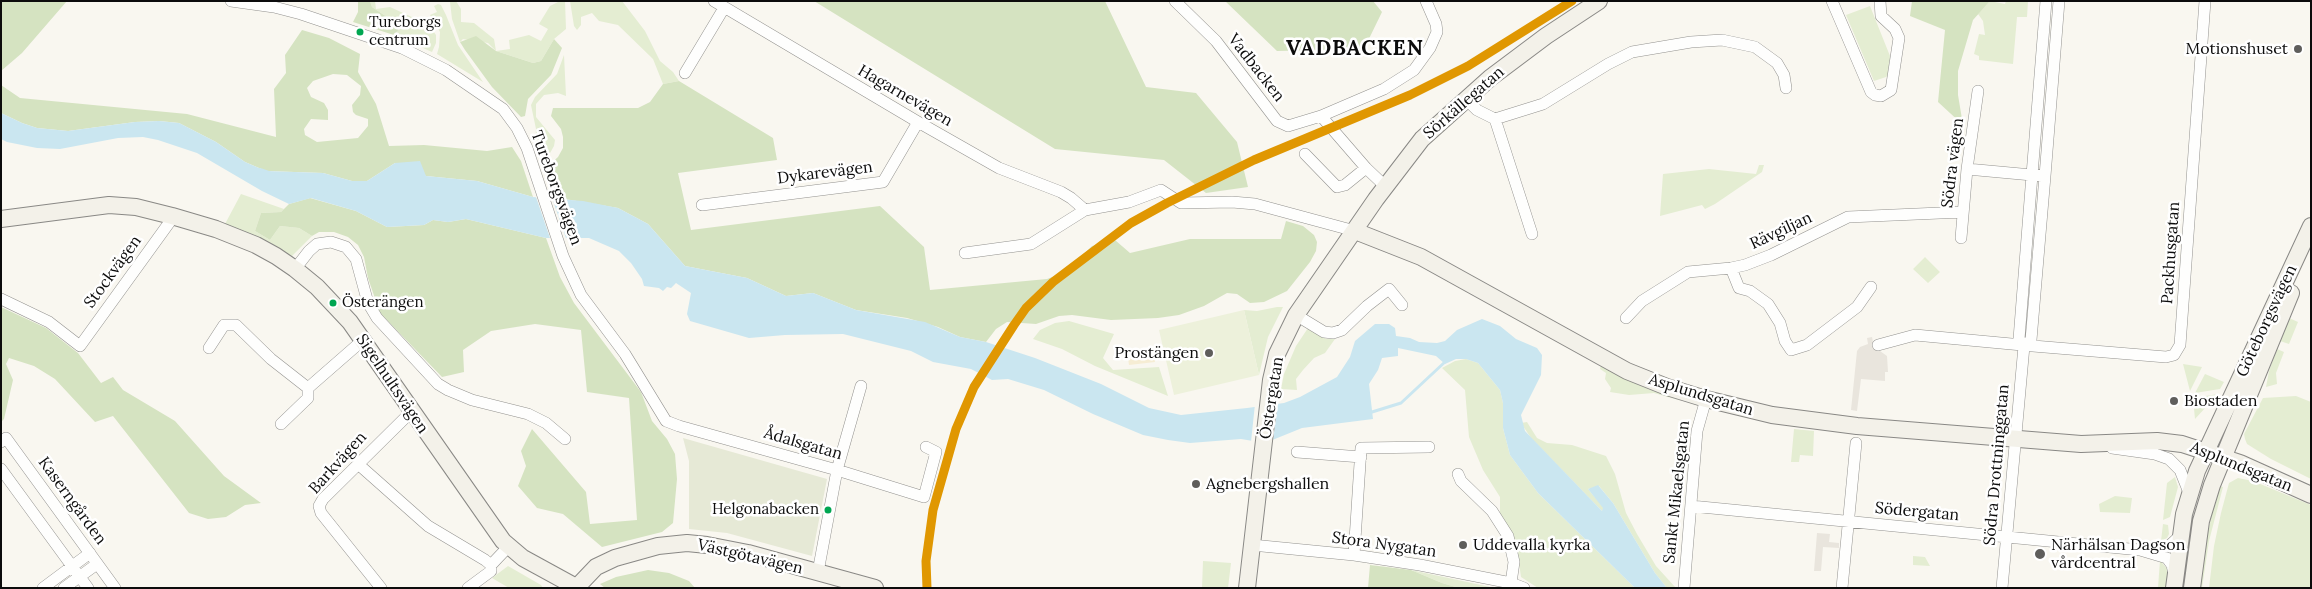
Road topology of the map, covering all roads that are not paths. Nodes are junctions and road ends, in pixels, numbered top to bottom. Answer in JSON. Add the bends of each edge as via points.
{"nodes":[{"id":1,"x":231,"y":1,"type":"edge"},
{"id":2,"x":714,"y":1,"type":"edge"},
{"id":3,"x":1175,"y":1,"type":"edge"},
{"id":4,"x":1426,"y":1,"type":"edge"},
{"id":5,"x":1599,"y":1,"type":"edge"},
{"id":6,"x":1832,"y":1,"type":"edge"},
{"id":7,"x":1880,"y":1,"type":"edge"},
{"id":8,"x":2046,"y":1,"type":"edge"},
{"id":9,"x":2059,"y":1,"type":"edge"},
{"id":10,"x":2205,"y":1,"type":"edge"},
{"id":11,"x":724,"y":8,"type":"junction"},
{"id":12,"x":685,"y":73,"type":"dead end"},
{"id":13,"x":1786,"y":88,"type":"dead end"},
{"id":14,"x":1978,"y":91,"type":"dead end"},
{"id":15,"x":1466,"y":98,"type":"junction"},
{"id":16,"x":1321,"y":116,"type":"junction"},
{"id":17,"x":1495,"y":119,"type":"junction"},
{"id":18,"x":918,"y":122,"type":"junction"},
{"id":19,"x":1305,"y":154,"type":"dead end"},
{"id":20,"x":1366,"y":168,"type":"junction"},
{"id":21,"x":1967,"y":169,"type":"junction"},
{"id":22,"x":2032,"y":175,"type":"junction"},
{"id":23,"x":2045,"y":176,"type":"junction"},
{"id":24,"x":1385,"y":186,"type":"junction"},
{"id":25,"x":702,"y":205,"type":"dead end"},
{"id":26,"x":1085,"y":210,"type":"junction"},
{"id":27,"x":1963,"y":212,"type":"junction"},
{"id":28,"x":172,"y":216,"type":"junction"},
{"id":29,"x":1,"y":219,"type":"edge"},
{"id":30,"x":2311,"y":226,"type":"edge"},
{"id":31,"x":1355,"y":231,"type":"junction"},
{"id":32,"x":1532,"y":234,"type":"dead end"},
{"id":33,"x":1961,"y":238,"type":"dead end"},
{"id":34,"x":2311,"y":250,"type":"edge"},
{"id":35,"x":965,"y":253,"type":"dead end"},
{"id":36,"x":295,"y":268,"type":"junction"},
{"id":37,"x":1731,"y":268,"type":"junction"},
{"id":38,"x":1871,"y":287,"type":"dead end"},
{"id":39,"x":1,"y":300,"type":"edge"},
{"id":40,"x":1402,"y":305,"type":"dead end"},
{"id":41,"x":1296,"y":315,"type":"junction"},
{"id":42,"x":1626,"y":318,"type":"dead end"},
{"id":43,"x":362,"y":340,"type":"junction"},
{"id":44,"x":1878,"y":345,"type":"dead end"},
{"id":45,"x":2024,"y":346,"type":"junction"},
{"id":46,"x":209,"y":348,"type":"dead end"},
{"id":47,"x":861,"y":386,"type":"dead end"},
{"id":48,"x":308,"y":388,"type":"junction"},
{"id":49,"x":1706,"y":399,"type":"junction"},
{"id":50,"x":411,"y":412,"type":"junction"},
{"id":51,"x":281,"y":424,"type":"dead end"},
{"id":52,"x":672,"y":424,"type":"joint"},
{"id":53,"x":2016,"y":438,"type":"junction"},
{"id":54,"x":565,"y":440,"type":"dead end"},
{"id":55,"x":1,"y":442,"type":"edge"},
{"id":56,"x":1856,"y":443,"type":"dead end"},
{"id":57,"x":2081,"y":444,"type":"junction"},
{"id":58,"x":926,"y":447,"type":"dead end"},
{"id":59,"x":1429,"y":447,"type":"dead end"},
{"id":60,"x":2205,"y":451,"type":"junction"},
{"id":61,"x":1297,"y":452,"type":"dead end"},
{"id":62,"x":1361,"y":457,"type":"junction"},
{"id":63,"x":2222,"y":457,"type":"junction"},
{"id":64,"x":358,"y":464,"type":"junction"},
{"id":65,"x":1,"y":469,"type":"edge"},
{"id":66,"x":837,"y":470,"type":"junction"},
{"id":67,"x":1458,"y":474,"type":"dead end"},
{"id":68,"x":2190,"y":495,"type":"junction"},
{"id":69,"x":2311,"y":495,"type":"edge"},
{"id":70,"x":1691,"y":506,"type":"junction"},
{"id":71,"x":1849,"y":522,"type":"junction"},
{"id":72,"x":2181,"y":535,"type":"junction"},
{"id":73,"x":2007,"y":537,"type":"junction"},
{"id":74,"x":509,"y":546,"type":"junction"},
{"id":75,"x":1252,"y":546,"type":"junction"},
{"id":76,"x":2140,"y":550,"type":"junction"},
{"id":77,"x":90,"y":553,"type":"junction"},
{"id":78,"x":1354,"y":555,"type":"junction"},
{"id":79,"x":97,"y":564,"type":"junction"},
{"id":80,"x":491,"y":565,"type":"junction"},
{"id":81,"x":72,"y":566,"type":"junction"},
{"id":82,"x":818,"y":572,"type":"junction"},
{"id":83,"x":80,"y":577,"type":"junction"},
{"id":84,"x":1511,"y":583,"type":"junction"},
{"id":85,"x":2175,"y":584,"type":"edge"},
{"id":86,"x":42,"y":588,"type":"edge"},
{"id":87,"x":64,"y":588,"type":"edge"},
{"id":88,"x":88,"y":588,"type":"edge"},
{"id":89,"x":114,"y":588,"type":"edge"},
{"id":90,"x":382,"y":588,"type":"edge"},
{"id":91,"x":468,"y":588,"type":"edge"},
{"id":92,"x":576,"y":588,"type":"edge"},
{"id":93,"x":875,"y":588,"type":"edge"},
{"id":94,"x":1247,"y":588,"type":"edge"},
{"id":95,"x":1524,"y":588,"type":"edge"},
{"id":96,"x":1684,"y":588,"type":"edge"},
{"id":97,"x":1842,"y":588,"type":"edge"},
{"id":98,"x":2002,"y":588,"type":"edge"},
{"id":99,"x":2192,"y":588,"type":"edge"}],
"edges":[{"from":1,"to":52,"type":"street","name":"Tureborgsvägen","via":[[274,7],[402,48],[446,70],[494,102],[510,117],[522,137],[563,256],[581,295],[626,354],[662,415]]},
{"from":2,"to":11,"type":"street","name":"Hagarnevägen"},
{"from":3,"to":16,"type":"street","name":"Vadbacken","via":[[1216,41],[1277,121],[1288,126]]},
{"from":4,"to":16,"type":"street","name":"Vadbacken","via":[[1437,32],[1414,70],[1384,89]]},
{"from":5,"to":15,"type":"street","name":"Sörkällegatan","via":[[1546,36]]},
{"from":6,"to":7,"type":"street","via":[[1870,92],[1881,96],[1891,90],[1899,38],[1895,29],[1881,16]]},
{"from":8,"to":22,"type":"street","name":"Södra Drottninggatan"},
{"from":9,"to":23,"type":"street","name":"Södra Drottninggatan"},
{"from":10,"to":45,"type":"street","name":"Packhusgatan","via":[[2178,351],[2166,357]]},
{"from":11,"to":12,"type":"street"},
{"from":11,"to":18,"type":"street","name":"Hagarnevägen"},
{"from":13,"to":17,"type":"street","via":[[1784,75],[1777,63],[1755,47],[1722,40],[1691,42],[1632,52],[1543,104]]},
{"from":14,"to":21,"type":"street","name":"Södra vägen"},
{"from":15,"to":17,"type":"street","via":[[1478,110]]},
{"from":15,"to":24,"type":"street","name":"Sörkällegatan","via":[[1422,139]]},
{"from":16,"to":20,"type":"street"},
{"from":17,"to":32,"type":"street"},
{"from":18,"to":25,"type":"street","name":"Dykarevägen","via":[[883,182]]},
{"from":18,"to":26,"type":"street","name":"Hagarnevägen","via":[[999,168],[1061,192]]},
{"from":19,"to":20,"type":"street","via":[[1336,188],[1344,186]]},
{"from":20,"to":24,"type":"street"},
{"from":21,"to":22,"type":"street"},
{"from":21,"to":27,"type":"street","name":"Södra vägen"},
{"from":22,"to":23,"type":"street"},
{"from":22,"to":45,"type":"street","name":"Södra Drottninggatan","via":[[2020,339]]},
{"from":23,"to":45,"type":"street","name":"Södra Drottninggatan","via":[[2031,340]]},
{"from":24,"to":31,"type":"street","name":"Sörkällegatan"},
{"from":26,"to":31,"type":"street","via":[[1128,202],[1162,190],[1181,203],[1255,204]]},
{"from":26,"to":35,"type":"street","via":[[1031,244]]},
{"from":27,"to":33,"type":"street","name":"Södra vägen"},
{"from":27,"to":37,"type":"street","name":"Rävgiljan","via":[[1848,216],[1771,255]]},
{"from":28,"to":29,"type":"street","name":"Sigelhultsvägen","via":[[145,209],[109,206]]},
{"from":28,"to":36,"type":"street","name":"Sigelhultsvägen","via":[[256,245]]},
{"from":28,"to":39,"type":"street","name":"Stockvägen","via":[[80,346],[50,322]]},
{"from":30,"to":60,"type":"street","name":"Göteborgsvägen"},
{"from":31,"to":41,"type":"street","name":"Östergatan"},
{"from":31,"to":49,"type":"street","name":"Asplundsgatan","via":[[1421,257],[1627,371]]},
{"from":34,"to":63,"type":"street","name":"Göteborgsvägen"},
{"from":36,"to":43,"type":"street","name":"Sigelhultsvägen","via":[[333,303]]},
{"from":36,"to":54,"type":"street","via":[[317,244],[331,242],[346,247],[356,259],[368,303],[377,318],[438,384],[472,400],[528,414],[546,423]]},
{"from":37,"to":38,"type":"street","via":[[1739,288],[1768,304],[1791,350],[1807,346],[1850,312]]},
{"from":37,"to":42,"type":"street","name":"Rävgiljan","via":[[1688,272],[1642,301]]},
{"from":40,"to":41,"type":"street","via":[[1388,289],[1342,330],[1333,334]]},
{"from":41,"to":75,"type":"street","name":"Östergatan","via":[[1278,354],[1270,388]]},
{"from":43,"to":48,"type":"street"},
{"from":43,"to":50,"type":"street","name":"Sigelhultsvägen"},
{"from":44,"to":45,"type":"street","via":[[1915,335]]},
{"from":45,"to":53,"type":"street","name":"Södra Drottninggatan"},
{"from":46,"to":48,"type":"street","via":[[224,325],[236,325]]},
{"from":47,"to":66,"type":"street"},
{"from":48,"to":51,"type":"street","via":[[307,400]]},
{"from":49,"to":53,"type":"street","name":"Asplundsgatan","via":[[1808,421]]},
{"from":49,"to":70,"type":"street","name":"Sankt Mikaelsgatan","via":[[1697,431]]},
{"from":50,"to":64,"type":"street","name":"Barkvägen"},
{"from":50,"to":74,"type":"street","name":"Sigelhultsvägen","via":[[489,523]]},
{"from":52,"to":66,"type":"street","name":"Ådalsgatan"},
{"from":53,"to":57,"type":"street","name":"Asplundsgatan"},
{"from":53,"to":73,"type":"street","name":"Södra Drottninggatan"},
{"from":55,"to":77,"type":"street","name":"Kaserngården","via":[[6,438]]},
{"from":56,"to":71,"type":"street"},
{"from":57,"to":60,"type":"street","name":"Asplundsgatan","via":[[2157,441]]},
{"from":57,"to":68,"type":"street","name":"Asplundsgatan","via":[[2155,454],[2169,459],[2180,470]]},
{"from":58,"to":66,"type":"street","name":"Ådalsgatan","via":[[936,452],[924,497]]},
{"from":59,"to":62,"type":"street","via":[[1361,448]]},
{"from":60,"to":63,"type":"street","name":"Asplundsgatan"},
{"from":60,"to":68,"type":"street","name":"Göteborgsvägen"},
{"from":61,"to":62,"type":"street"},
{"from":62,"to":78,"type":"street"},
{"from":63,"to":69,"type":"street","name":"Asplundsgatan"},
{"from":63,"to":99,"type":"street","name":"Göteborgsvägen","via":[[2201,521]]},
{"from":64,"to":80,"type":"street","via":[[428,526]]},
{"from":64,"to":90,"type":"street","name":"Barkvägen","via":[[323,499],[319,509]]},
{"from":65,"to":81,"type":"street"},
{"from":66,"to":82,"type":"street"},
{"from":67,"to":84,"type":"street","via":[[1492,511],[1508,536],[1514,562]]},
{"from":68,"to":72,"type":"street","name":"Göteborgsvägen"},
{"from":70,"to":71,"type":"street","name":"Södergatan"},
{"from":70,"to":96,"type":"street","name":"Sankt Mikaelsgatan"},
{"from":71,"to":73,"type":"street","name":"Södergatan"},
{"from":71,"to":97,"type":"street"},
{"from":72,"to":76,"type":"street","name":"Södergatan","via":[[2169,546]]},
{"from":72,"to":85,"type":"street","name":"Göteborgsvägen"},
{"from":73,"to":76,"type":"street","name":"Södergatan"},
{"from":73,"to":98,"type":"street","name":"Södra Drottninggatan"},
{"from":74,"to":80,"type":"street"},
{"from":74,"to":92,"type":"street","name":"Sigelhultsvägen","via":[[522,558]]},
{"from":75,"to":78,"type":"street","name":"Stora Nygatan"},
{"from":75,"to":94,"type":"street","name":"Östergatan"},
{"from":76,"to":85,"type":"street","name":"Södergatan","via":[[2167,558],[2172,565]]},
{"from":77,"to":79,"type":"street","name":"Kaserngården"},
{"from":77,"to":81,"type":"street"},
{"from":78,"to":84,"type":"street","name":"Stora Nygatan","via":[[1420,564]]},
{"from":79,"to":83,"type":"street"},
{"from":79,"to":89,"type":"street","name":"Kaserngården"},
{"from":80,"to":91,"type":"street","via":[[491,571]]},
{"from":81,"to":83,"type":"street"},
{"from":81,"to":86,"type":"street"},
{"from":82,"to":92,"type":"street","name":"Västgötavägen","via":[[724,548],[687,543],[658,546],[614,558],[596,567]]},
{"from":82,"to":93,"type":"street","name":"Västgötavägen"},
{"from":83,"to":87,"type":"street"},
{"from":83,"to":88,"type":"street"},
{"from":84,"to":95,"type":"street","name":"Stora Nygatan"}]}
